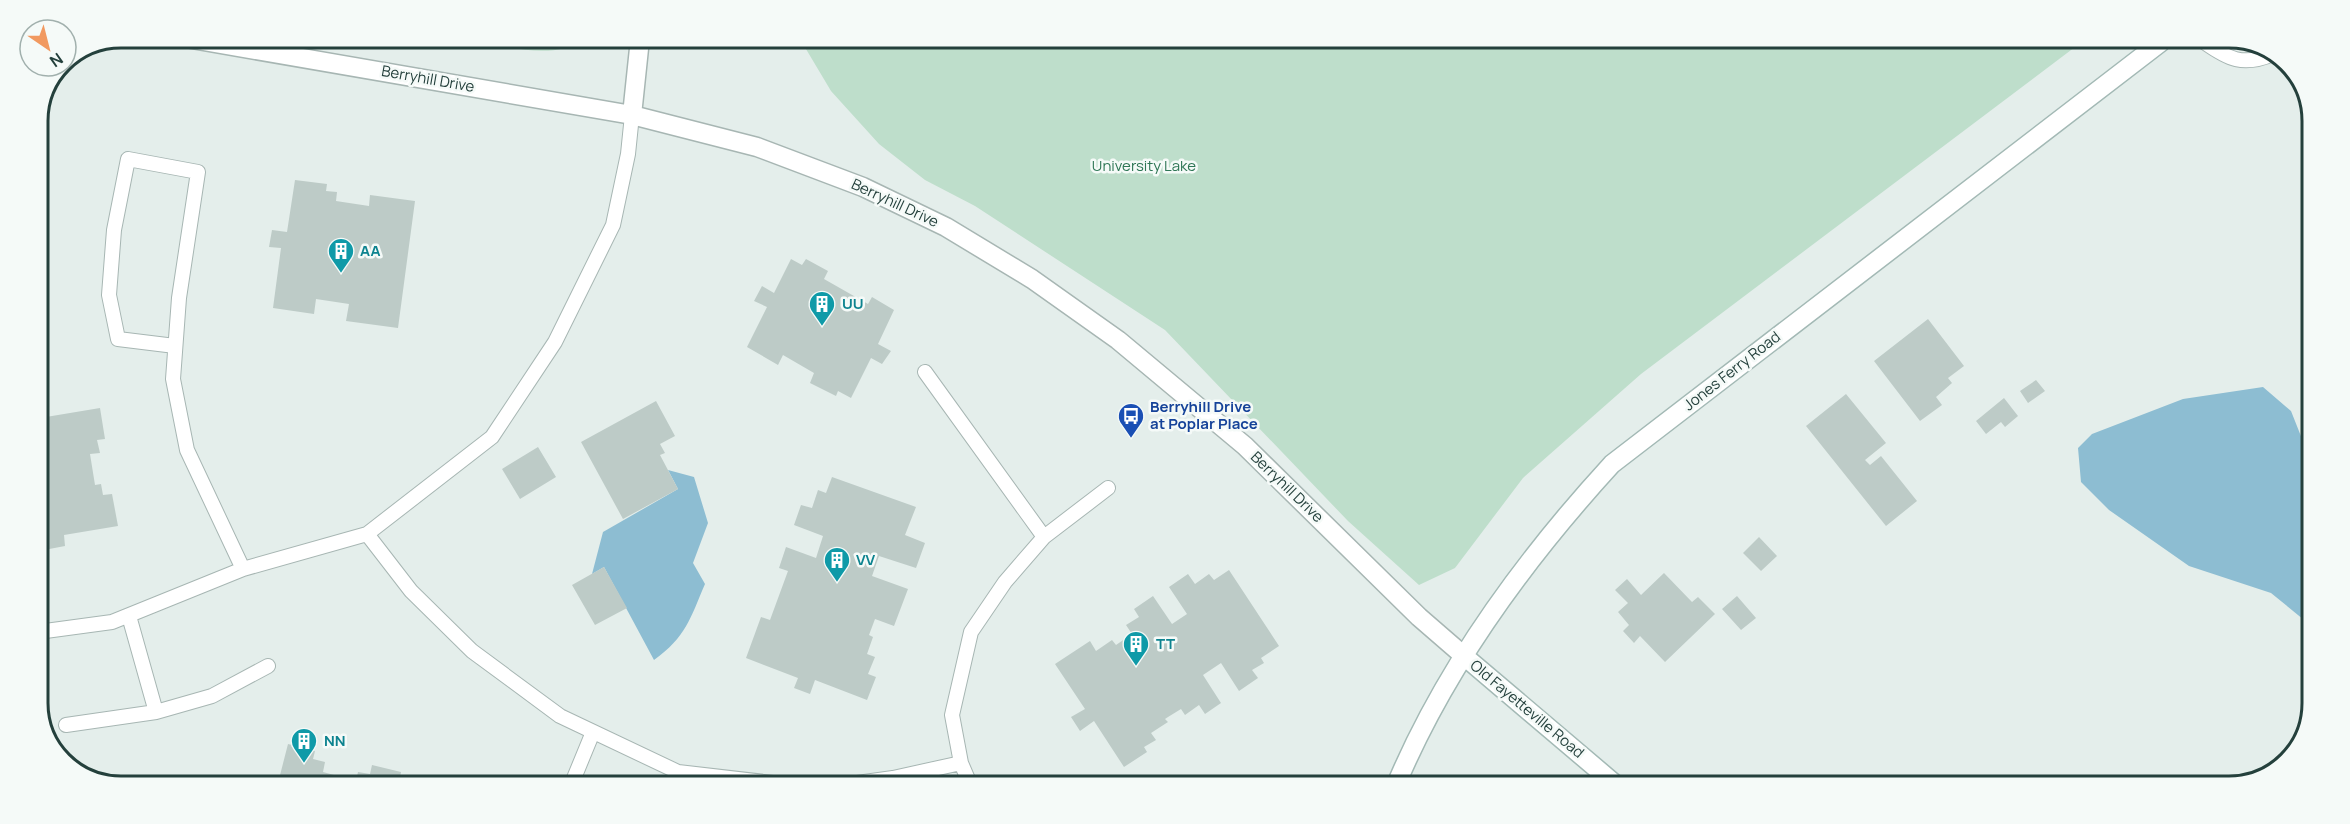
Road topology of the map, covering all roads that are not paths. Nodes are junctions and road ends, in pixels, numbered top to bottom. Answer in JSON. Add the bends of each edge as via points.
{"nodes":[{"id":1,"x":244,"y":48,"type":"edge"},
{"id":2,"x":639,"y":48,"type":"edge"},
{"id":3,"x":2153,"y":48,"type":"edge"},
{"id":4,"x":2212,"y":48,"type":"edge"},
{"id":5,"x":2265,"y":57,"type":"edge"},
{"id":6,"x":632,"y":115,"type":"junction"},
{"id":7,"x":175,"y":346,"type":"junction"},
{"id":8,"x":925,"y":372,"type":"dead end"},
{"id":9,"x":1108,"y":488,"type":"dead end"},
{"id":10,"x":367,"y":534,"type":"junction"},
{"id":11,"x":1044,"y":537,"type":"junction"},
{"id":12,"x":243,"y":569,"type":"junction"},
{"id":13,"x":129,"y":616,"type":"junction"},
{"id":14,"x":48,"y":631,"type":"edge"},
{"id":15,"x":1464,"y":656,"type":"junction"},
{"id":16,"x":268,"y":666,"type":"dead end"},
{"id":17,"x":156,"y":712,"type":"junction"},
{"id":18,"x":66,"y":724,"type":"dead end"},
{"id":19,"x":593,"y":732,"type":"junction"},
{"id":20,"x":961,"y":763,"type":"junction"},
{"id":21,"x":575,"y":776,"type":"edge"},
{"id":22,"x":718,"y":776,"type":"edge"},
{"id":23,"x":912,"y":776,"type":"edge"},
{"id":24,"x":967,"y":776,"type":"edge"},
{"id":25,"x":1401,"y":776,"type":"edge"},
{"id":26,"x":1605,"y":776,"type":"edge"}],
"edges":[{"from":1,"to":6,"type":"street","name":"Berryhill Drive"},
{"from":2,"to":6,"type":"street"},
{"from":3,"to":15,"type":"street","name":"Jones Ferry Road","via":[[1612,464],[1573,506],[1516,579]]},
{"from":4,"to":5,"type":"lane","via":[[2228,59]]},
{"from":6,"to":10,"type":"lane","via":[[613,225],[555,342],[492,437]]},
{"from":6,"to":15,"type":"street","name":"Berryhill Drive","via":[[757,147],[863,187],[946,227],[1032,279],[1118,340],[1245,446]]},
{"from":7,"to":7,"type":"lane","via":[[198,171],[128,159],[114,230],[109,295],[118,339]]},
{"from":7,"to":12,"type":"lane","via":[[173,379],[187,450]]},
{"from":8,"to":11,"type":"lane"},
{"from":9,"to":11,"type":"lane"},
{"from":10,"to":12,"type":"lane"},
{"from":10,"to":19,"type":"lane","via":[[411,591],[472,651],[560,716]]},
{"from":11,"to":20,"type":"lane","via":[[1005,582],[971,633],[952,716]]},
{"from":12,"to":13,"type":"lane"},
{"from":13,"to":14,"type":"lane"},
{"from":13,"to":17,"type":"lane"},
{"from":15,"to":25,"type":"street","name":"Jones Ferry Road"},
{"from":15,"to":26,"type":"street","name":"Old Fayetteville Road"},
{"from":16,"to":17,"type":"lane","via":[[212,696]]},
{"from":17,"to":18,"type":"lane"},
{"from":19,"to":21,"type":"lane"},
{"from":19,"to":22,"type":"lane","via":[[678,771]]},
{"from":20,"to":23,"type":"lane"},
{"from":20,"to":24,"type":"lane"}]}
